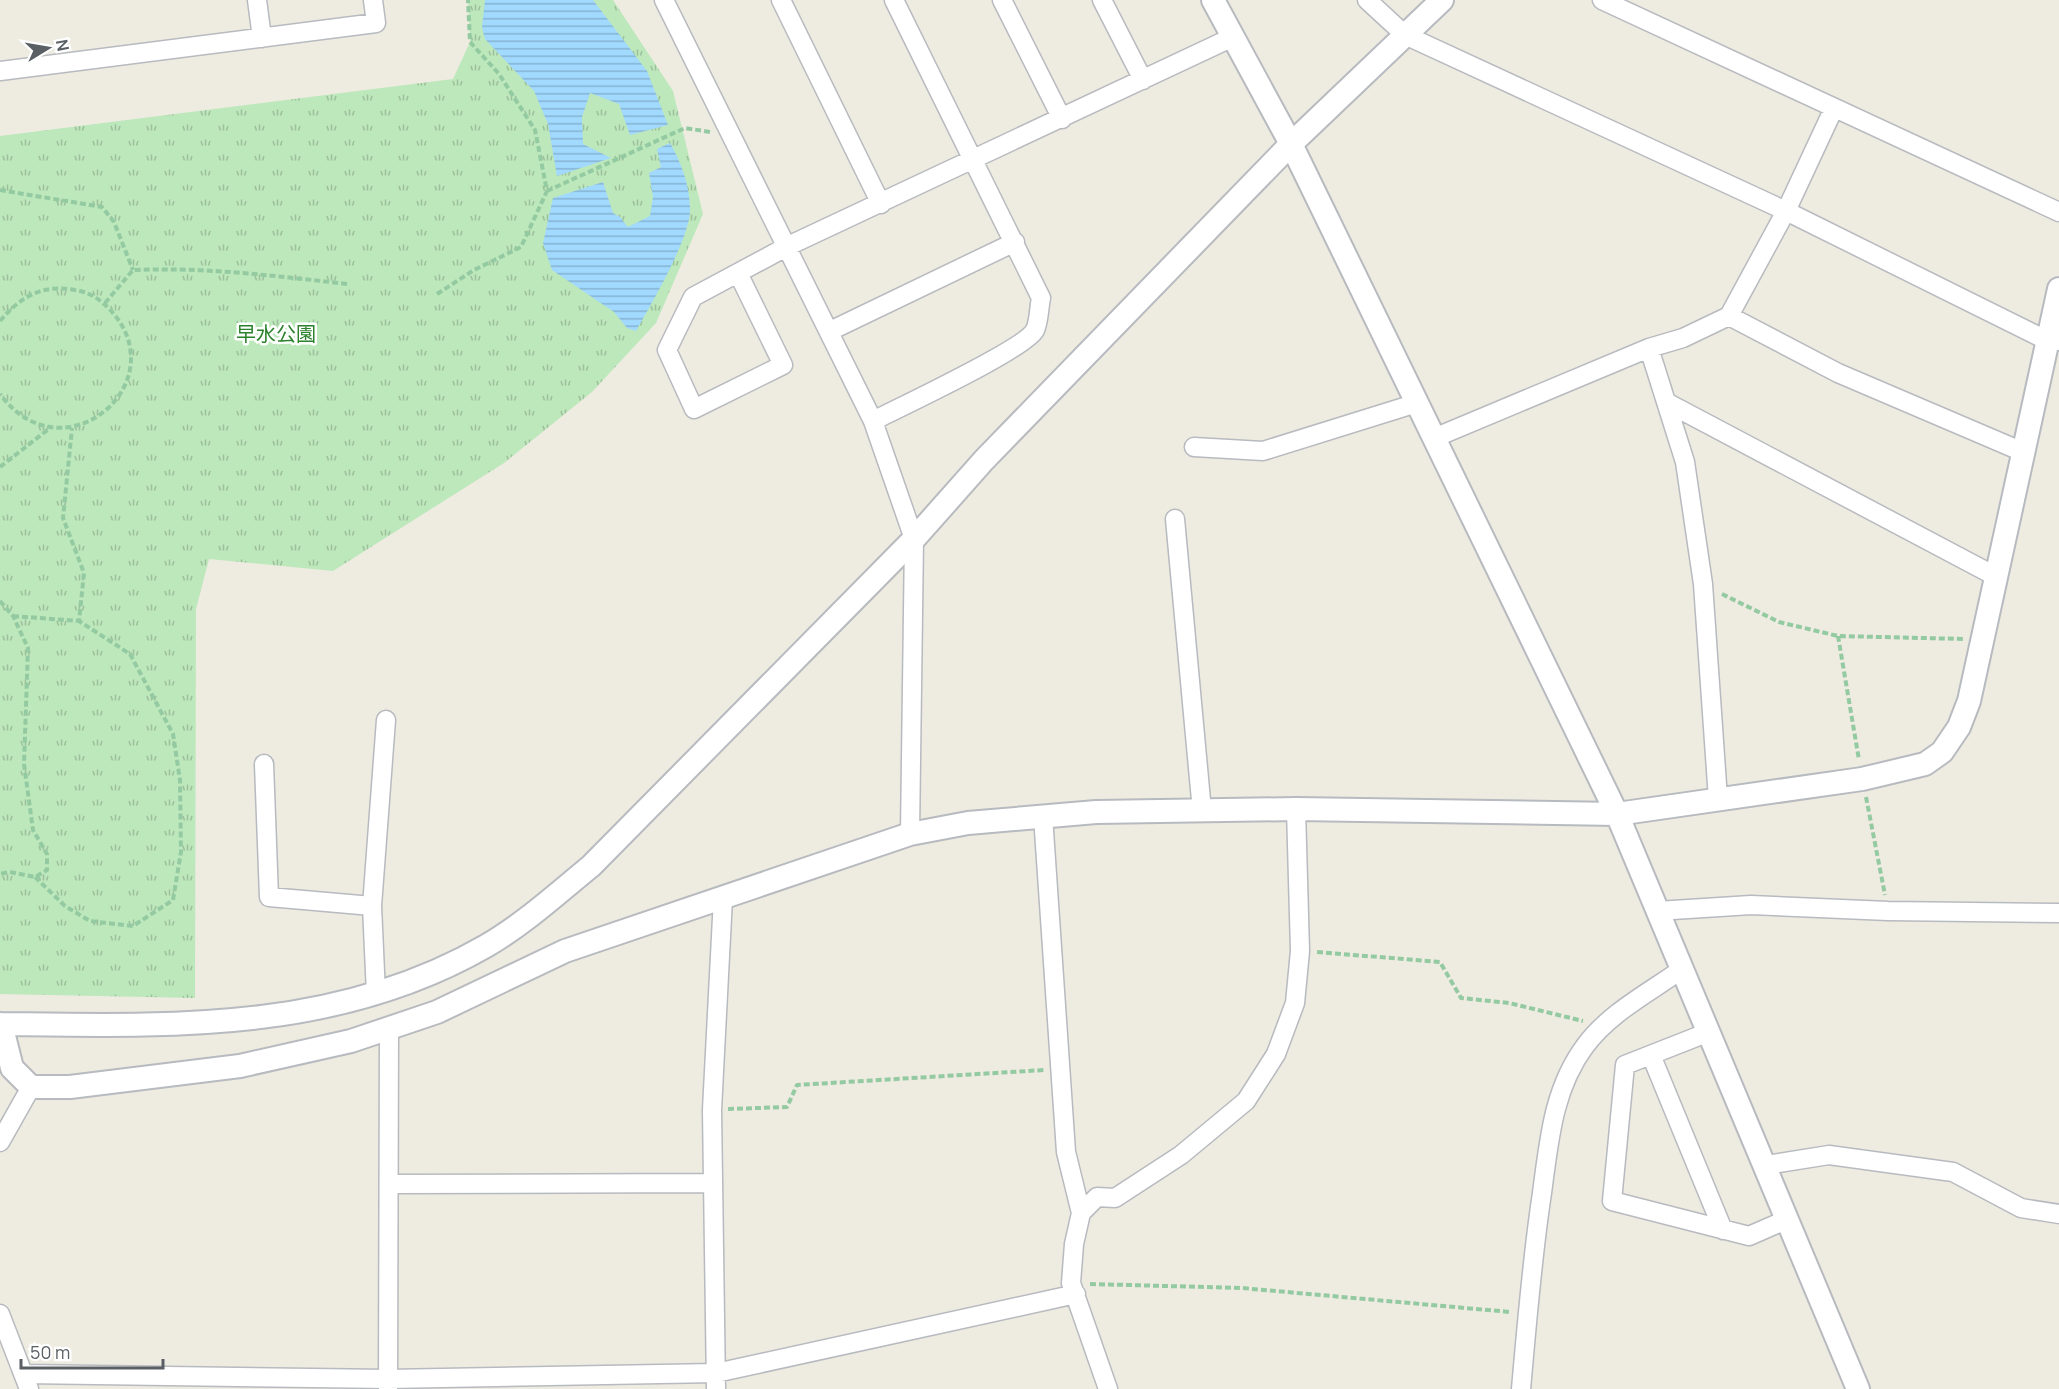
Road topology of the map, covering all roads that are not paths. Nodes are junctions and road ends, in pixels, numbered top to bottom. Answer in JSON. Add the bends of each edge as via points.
{"nodes":[{"id":1,"x":257,"y":0,"type":"edge"},
{"id":2,"x":373,"y":0,"type":"edge"},
{"id":3,"x":664,"y":0,"type":"edge"},
{"id":4,"x":781,"y":0,"type":"edge"},
{"id":5,"x":894,"y":0,"type":"edge"},
{"id":6,"x":1002,"y":0,"type":"edge"},
{"id":7,"x":1102,"y":0,"type":"edge"},
{"id":8,"x":1213,"y":0,"type":"edge"},
{"id":9,"x":1367,"y":0,"type":"edge"},
{"id":10,"x":1442,"y":0,"type":"edge"},
{"id":11,"x":1602,"y":0,"type":"edge"},
{"id":12,"x":1405,"y":35,"type":"junction"},
{"id":13,"x":1233,"y":37,"type":"junction"},
{"id":14,"x":262,"y":38,"type":"junction"},
{"id":15,"x":0,"y":71,"type":"edge"},
{"id":16,"x":1143,"y":80,"type":"junction"},
{"id":17,"x":1834,"y":108,"type":"junction"},
{"id":18,"x":1062,"y":119,"type":"junction"},
{"id":19,"x":1291,"y":144,"type":"junction"},
{"id":20,"x":974,"y":159,"type":"junction"},
{"id":21,"x":881,"y":204,"type":"junction"},
{"id":22,"x":1785,"y":211,"type":"junction"},
{"id":23,"x":2059,"y":212,"type":"edge"},
{"id":24,"x":1015,"y":242,"type":"junction"},
{"id":25,"x":789,"y":246,"type":"junction"},
{"id":26,"x":738,"y":273,"type":"junction"},
{"id":27,"x":2059,"y":289,"type":"edge"},
{"id":28,"x":1729,"y":316,"type":"junction"},
{"id":29,"x":830,"y":331,"type":"junction"},
{"id":30,"x":2053,"y":341,"type":"edge"},
{"id":31,"x":1649,"y":348,"type":"junction"},
{"id":32,"x":1666,"y":402,"type":"junction"},
{"id":33,"x":1417,"y":403,"type":"junction"},
{"id":34,"x":873,"y":421,"type":"junction"},
{"id":35,"x":1434,"y":438,"type":"junction"},
{"id":36,"x":1194,"y":447,"type":"dead end"},
{"id":37,"x":2023,"y":452,"type":"junction"},
{"id":38,"x":1175,"y":519,"type":"dead end"},
{"id":39,"x":914,"y":539,"type":"junction"},
{"id":40,"x":1995,"y":576,"type":"junction"},
{"id":41,"x":386,"y":720,"type":"dead end"},
{"id":42,"x":264,"y":764,"type":"dead end"},
{"id":43,"x":1718,"y":799,"type":"junction"},
{"id":44,"x":1296,"y":809,"type":"junction"},
{"id":45,"x":1202,"y":811,"type":"junction"},
{"id":46,"x":1617,"y":814,"type":"junction"},
{"id":47,"x":1043,"y":816,"type":"junction"},
{"id":48,"x":910,"y":834,"type":"junction"},
{"id":49,"x":723,"y":898,"type":"junction"},
{"id":50,"x":372,"y":906,"type":"junction"},
{"id":51,"x":1658,"y":911,"type":"junction"},
{"id":52,"x":2059,"y":913,"type":"edge"},
{"id":53,"x":1682,"y":969,"type":"junction"},
{"id":54,"x":376,"y":994,"type":"junction"},
{"id":55,"x":0,"y":1024,"type":"edge"},
{"id":56,"x":389,"y":1028,"type":"junction"},
{"id":57,"x":1709,"y":1032,"type":"junction"},
{"id":58,"x":1651,"y":1056,"type":"junction"},
{"id":59,"x":31,"y":1087,"type":"junction"},
{"id":60,"x":0,"y":1142,"type":"edge"},
{"id":61,"x":1766,"y":1165,"type":"junction"},
{"id":62,"x":713,"y":1183,"type":"junction"},
{"id":63,"x":390,"y":1184,"type":"junction"},
{"id":64,"x":1082,"y":1213,"type":"junction"},
{"id":65,"x":2059,"y":1214,"type":"edge"},
{"id":66,"x":1788,"y":1219,"type":"junction"},
{"id":67,"x":1723,"y":1230,"type":"junction"},
{"id":68,"x":1073,"y":1289,"type":"junction"},
{"id":69,"x":0,"y":1314,"type":"edge"},
{"id":70,"x":26,"y":1381,"type":"edge"},
{"id":71,"x":716,"y":1381,"type":"edge"},
{"id":72,"x":388,"y":1384,"type":"edge"},
{"id":73,"x":1108,"y":1389,"type":"edge"},
{"id":74,"x":1521,"y":1389,"type":"edge"},
{"id":75,"x":1858,"y":1389,"type":"edge"}],
"edges":[{"from":1,"to":14,"type":"street"},
{"from":2,"to":14,"type":"street","via":[[376,23]]},
{"from":3,"to":25,"type":"street"},
{"from":4,"to":21,"type":"street"},
{"from":5,"to":20,"type":"street"},
{"from":6,"to":18,"type":"street"},
{"from":7,"to":16,"type":"street"},
{"from":8,"to":13,"type":"street"},
{"from":9,"to":12,"type":"street"},
{"from":10,"to":12,"type":"street"},
{"from":11,"to":17,"type":"street"},
{"from":12,"to":19,"type":"street"},
{"from":12,"to":22,"type":"street"},
{"from":13,"to":16,"type":"street"},
{"from":13,"to":19,"type":"street"},
{"from":14,"to":15,"type":"street"},
{"from":16,"to":18,"type":"street"},
{"from":17,"to":22,"type":"street"},
{"from":17,"to":23,"type":"street"},
{"from":18,"to":20,"type":"street"},
{"from":19,"to":33,"type":"street"},
{"from":19,"to":39,"type":"street","via":[[984,460]]},
{"from":20,"to":21,"type":"street"},
{"from":20,"to":24,"type":"street"},
{"from":21,"to":25,"type":"street"},
{"from":22,"to":28,"type":"street"},
{"from":22,"to":30,"type":"street"},
{"from":24,"to":29,"type":"street"},
{"from":24,"to":34,"type":"street","via":[[1041,298],[1035,330],[998,357]]},
{"from":25,"to":26,"type":"street"},
{"from":25,"to":29,"type":"street"},
{"from":26,"to":26,"type":"street","via":[[693,297],[667,350],[694,409],[783,365]]},
{"from":27,"to":30,"type":"street"},
{"from":28,"to":31,"type":"street","via":[[1683,338]]},
{"from":28,"to":37,"type":"street","via":[[1838,373]]},
{"from":29,"to":34,"type":"street"},
{"from":30,"to":37,"type":"street"},
{"from":31,"to":32,"type":"street"},
{"from":31,"to":35,"type":"street"},
{"from":32,"to":40,"type":"street"},
{"from":32,"to":43,"type":"street","via":[[1685,462],[1703,585]]},
{"from":33,"to":35,"type":"street"},
{"from":33,"to":36,"type":"street","via":[[1263,451]]},
{"from":34,"to":39,"type":"street"},
{"from":35,"to":46,"type":"street"},
{"from":37,"to":40,"type":"street"},
{"from":38,"to":45,"type":"street"},
{"from":39,"to":48,"type":"street"},
{"from":39,"to":54,"type":"street","via":[[591,866],[487,945]]},
{"from":40,"to":43,"type":"street","via":[[1969,701],[1959,727],[1942,752],[1925,764],[1862,779]]},
{"from":41,"to":50,"type":"street"},
{"from":42,"to":50,"type":"street","via":[[269,897]]},
{"from":43,"to":46,"type":"street"},
{"from":44,"to":45,"type":"street"},
{"from":44,"to":46,"type":"street"},
{"from":44,"to":64,"type":"street","via":[[1300,951],[1295,1003],[1276,1054],[1246,1101],[1181,1155],[1115,1198],[1097,1197]]},
{"from":45,"to":47,"type":"street"},
{"from":46,"to":51,"type":"street"},
{"from":47,"to":48,"type":"street","via":[[968,823]]},
{"from":47,"to":64,"type":"street","via":[[1066,1152]]},
{"from":48,"to":49,"type":"street"},
{"from":49,"to":56,"type":"street","via":[[565,951],[437,1012]]},
{"from":49,"to":62,"type":"street","via":[[712,1110]]},
{"from":50,"to":54,"type":"street"},
{"from":51,"to":52,"type":"street","via":[[1751,905]]},
{"from":51,"to":53,"type":"street"},
{"from":53,"to":57,"type":"street"},
{"from":53,"to":74,"type":"street","via":[[1617,1015],[1586,1044],[1568,1073],[1554,1110],[1533,1248]]},
{"from":54,"to":55,"type":"street","via":[[314,1010],[213,1023]]},
{"from":55,"to":59,"type":"street","via":[[12,1068]]},
{"from":56,"to":59,"type":"street","via":[[310,1052],[240,1066],[70,1087]]},
{"from":56,"to":63,"type":"street"},
{"from":57,"to":58,"type":"street"},
{"from":57,"to":61,"type":"street"},
{"from":58,"to":67,"type":"street"},
{"from":58,"to":67,"type":"street","via":[[1625,1065],[1612,1201]]},
{"from":59,"to":60,"type":"street"},
{"from":61,"to":65,"type":"street","via":[[1829,1155],[1953,1172],[2021,1208]]},
{"from":61,"to":66,"type":"street"},
{"from":62,"to":63,"type":"street"},
{"from":62,"to":71,"type":"street"},
{"from":63,"to":72,"type":"street"},
{"from":64,"to":68,"type":"street","via":[[1074,1244]]},
{"from":66,"to":67,"type":"street","via":[[1749,1236]]},
{"from":66,"to":75,"type":"street"},
{"from":68,"to":71,"type":"street"},
{"from":68,"to":73,"type":"street"},
{"from":69,"to":70,"type":"street"},
{"from":70,"to":72,"type":"street"},
{"from":71,"to":72,"type":"street"}]}
